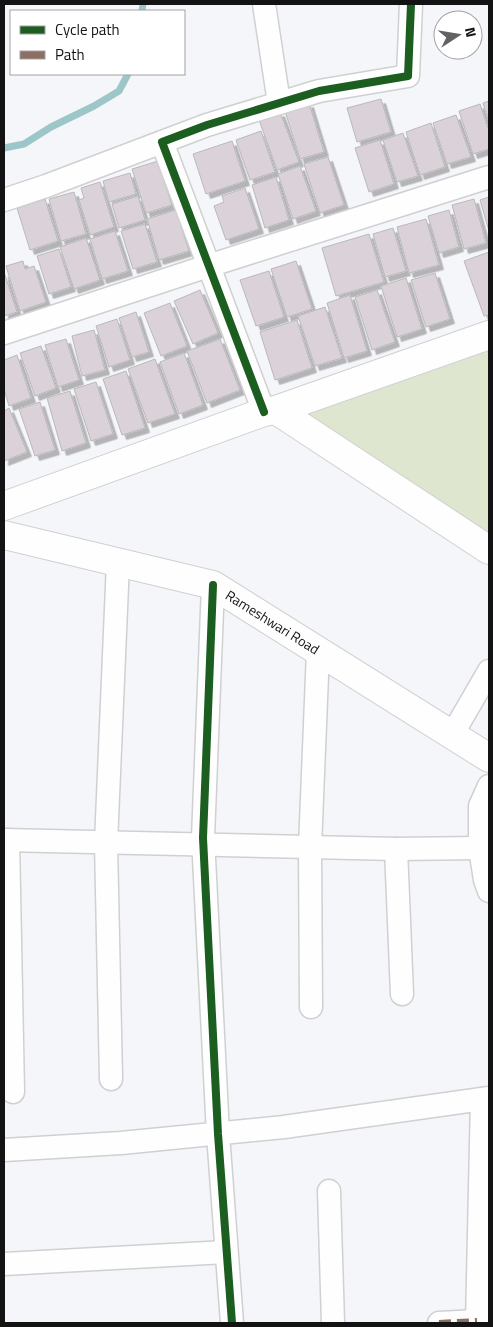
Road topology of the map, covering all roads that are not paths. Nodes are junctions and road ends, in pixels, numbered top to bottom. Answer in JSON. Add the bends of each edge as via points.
{"nodes":[{"id":1,"x":264,"y":4,"type":"edge"},
{"id":2,"x":411,"y":4,"type":"edge"},
{"id":3,"x":278,"y":103,"type":"junction"},
{"id":4,"x":162,"y":142,"type":"junction"},
{"id":5,"x":489,"y":177,"type":"edge"},
{"id":6,"x":4,"y":200,"type":"edge"},
{"id":7,"x":208,"y":266,"type":"junction"},
{"id":8,"x":4,"y":333,"type":"edge"},
{"id":9,"x":489,"y":335,"type":"edge"},
{"id":10,"x":270,"y":411,"type":"junction"},
{"id":11,"x":4,"y":506,"type":"edge"},
{"id":12,"x":4,"y":535,"type":"edge"},
{"id":13,"x":489,"y":550,"type":"edge"},
{"id":14,"x":118,"y":562,"type":"junction"},
{"id":15,"x":213,"y":585,"type":"junction"},
{"id":16,"x":318,"y":651,"type":"junction"},
{"id":17,"x":489,"y":671,"type":"edge"},
{"id":18,"x":452,"y":735,"type":"junction"},
{"id":19,"x":489,"y":758,"type":"edge"},
{"id":20,"x":489,"y":786,"type":"edge"},
{"id":21,"x":6,"y":840,"type":"edge"},
{"id":22,"x":106,"y":842,"type":"junction"},
{"id":23,"x":204,"y":845,"type":"junction"},
{"id":24,"x":310,"y":848,"type":"junction"},
{"id":25,"x":480,"y":848,"type":"junction"},
{"id":26,"x":396,"y":849,"type":"junction"},
{"id":27,"x":489,"y":891,"type":"edge"},
{"id":28,"x":402,"y":994,"type":"dead end"},
{"id":29,"x":311,"y":1007,"type":"dead end"},
{"id":30,"x":111,"y":1079,"type":"dead end"},
{"id":31,"x":13,"y":1092,"type":"dead end"},
{"id":32,"x":486,"y":1098,"type":"edge"},
{"id":33,"x":218,"y":1134,"type":"junction"},
{"id":34,"x":4,"y":1150,"type":"edge"},
{"id":35,"x":329,"y":1191,"type":"dead end"},
{"id":36,"x":226,"y":1252,"type":"junction"},
{"id":37,"x":4,"y":1264,"type":"edge"},
{"id":38,"x":477,"y":1322,"type":"edge"},
{"id":39,"x":232,"y":1323,"type":"edge"},
{"id":40,"x":333,"y":1323,"type":"edge"},
{"id":41,"x":439,"y":1323,"type":"edge"}],
"edges":[{"from":1,"to":3,"type":"street"},
{"from":2,"to":3,"type":"street","via":[[408,76],[319,91]]},
{"from":3,"to":4,"type":"street"},
{"from":4,"to":6,"type":"street"},
{"from":4,"to":7,"type":"street"},
{"from":5,"to":7,"type":"street"},
{"from":7,"to":8,"type":"street"},
{"from":7,"to":10,"type":"street"},
{"from":9,"to":10,"type":"street"},
{"from":10,"to":11,"type":"street"},
{"from":10,"to":13,"type":"street"},
{"from":12,"to":14,"type":"street","name":"Rameshwari Road"},
{"from":14,"to":15,"type":"street","name":"Rameshwari Road"},
{"from":14,"to":22,"type":"street"},
{"from":15,"to":16,"type":"street","name":"Rameshwari Road"},
{"from":15,"to":23,"type":"street"},
{"from":16,"to":18,"type":"street","name":"Rameshwari Road"},
{"from":16,"to":24,"type":"street"},
{"from":17,"to":18,"type":"street"},
{"from":18,"to":19,"type":"street","name":"Rameshwari Road"},
{"from":20,"to":25,"type":"street","via":[[480,806]]},
{"from":21,"to":22,"type":"street"},
{"from":21,"to":31,"type":"street"},
{"from":22,"to":23,"type":"street"},
{"from":22,"to":30,"type":"street"},
{"from":23,"to":24,"type":"street"},
{"from":23,"to":33,"type":"street"},
{"from":24,"to":26,"type":"street"},
{"from":24,"to":29,"type":"street"},
{"from":25,"to":26,"type":"street"},
{"from":25,"to":27,"type":"street"},
{"from":26,"to":28,"type":"street"},
{"from":32,"to":33,"type":"street"},
{"from":32,"to":38,"type":"street"},
{"from":33,"to":34,"type":"street"},
{"from":33,"to":36,"type":"street"},
{"from":35,"to":40,"type":"street"},
{"from":36,"to":37,"type":"street"},
{"from":36,"to":39,"type":"street"},
{"from":38,"to":41,"type":"street"}]}
